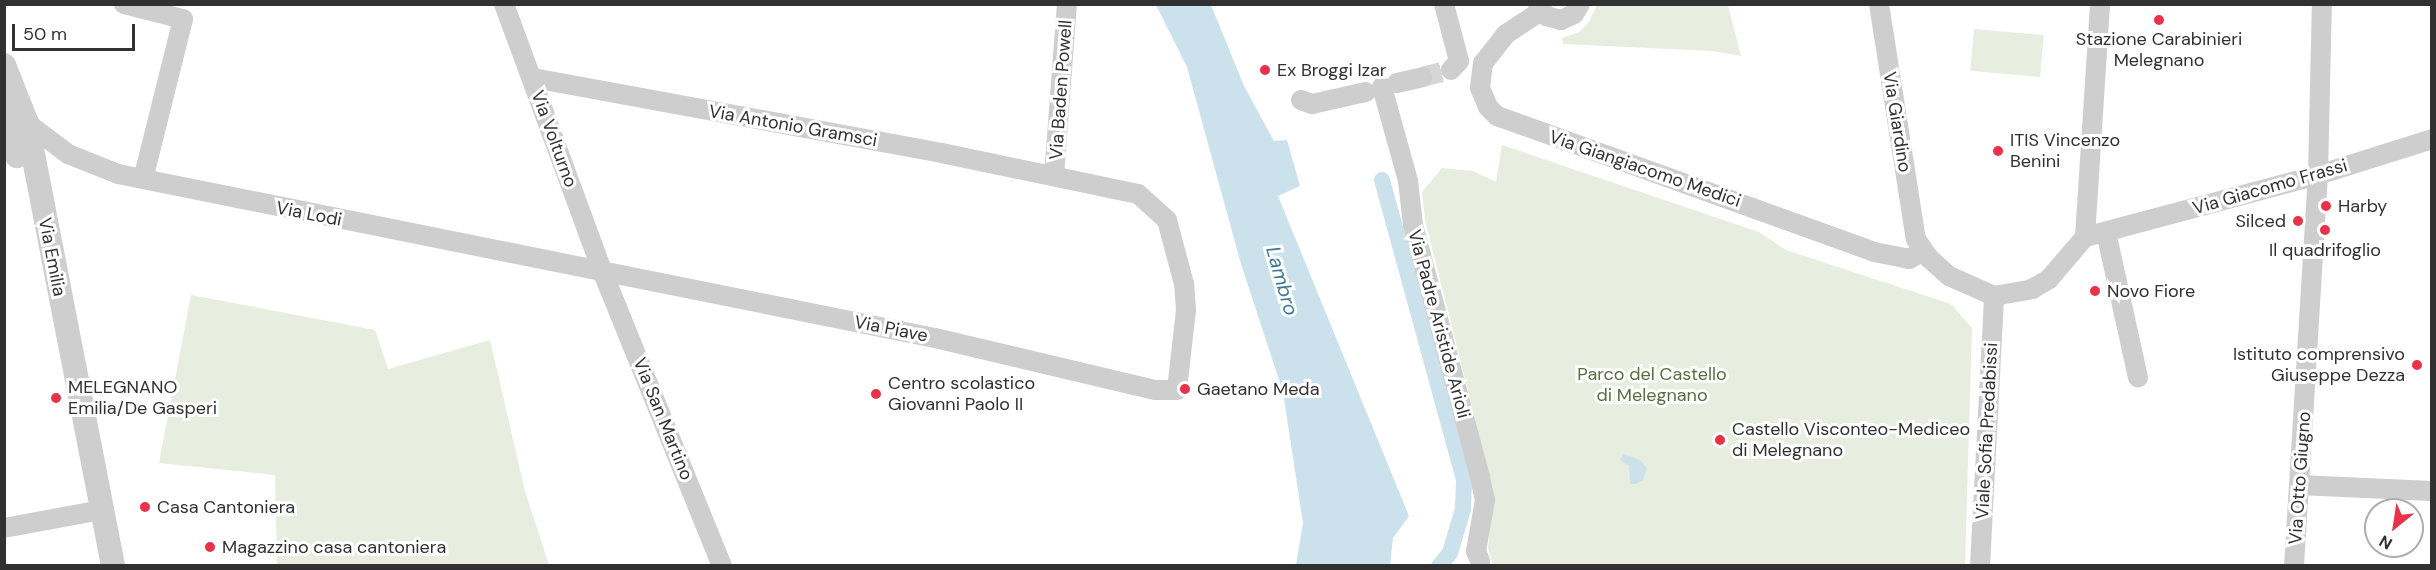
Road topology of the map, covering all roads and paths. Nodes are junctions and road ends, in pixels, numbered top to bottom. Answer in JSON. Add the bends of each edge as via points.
{"nodes":[{"id":1,"x":124,"y":4,"type":"edge"},
{"id":2,"x":504,"y":4,"type":"edge"},
{"id":3,"x":1067,"y":4,"type":"edge"},
{"id":4,"x":1443,"y":4,"type":"edge"},
{"id":5,"x":1580,"y":4,"type":"edge"},
{"id":6,"x":1879,"y":4,"type":"edge"},
{"id":7,"x":2100,"y":4,"type":"edge"},
{"id":8,"x":2322,"y":4,"type":"edge"},
{"id":9,"x":1539,"y":8,"type":"edge"},
{"id":10,"x":4,"y":65,"type":"edge"},
{"id":11,"x":1451,"y":70,"type":"dead end"},
{"id":12,"x":1422,"y":77,"type":"tunnel mouth"},
{"id":13,"x":532,"y":78,"type":"junction"},
{"id":14,"x":1382,"y":87,"type":"junction"},
{"id":15,"x":1300,"y":100,"type":"dead end"},
{"id":16,"x":4,"y":110,"type":"edge"},
{"id":17,"x":27,"y":123,"type":"junction"},
{"id":18,"x":2432,"y":139,"type":"edge"},
{"id":19,"x":2318,"y":175,"type":"junction"},
{"id":20,"x":1054,"y":176,"type":"junction"},
{"id":21,"x":143,"y":179,"type":"junction"},
{"id":22,"x":2106,"y":232,"type":"junction"},
{"id":23,"x":2085,"y":237,"type":"junction"},
{"id":24,"x":1920,"y":245,"type":"junction"},
{"id":25,"x":603,"y":273,"type":"junction"},
{"id":26,"x":1994,"y":296,"type":"junction"},
{"id":27,"x":2138,"y":378,"type":"dead end"},
{"id":28,"x":1177,"y":390,"type":"joint"},
{"id":29,"x":89,"y":453,"type":"junction"},
{"id":30,"x":2299,"y":485,"type":"junction"},
{"id":31,"x":2432,"y":491,"type":"edge"},
{"id":32,"x":101,"y":510,"type":"junction"},
{"id":33,"x":4,"y":528,"type":"edge"},
{"id":34,"x":1480,"y":561,"type":"dead end"},
{"id":35,"x":113,"y":566,"type":"edge"},
{"id":36,"x":722,"y":566,"type":"edge"},
{"id":37,"x":1980,"y":566,"type":"edge"},
{"id":38,"x":2294,"y":566,"type":"edge"}],
"edges":[{"from":1,"to":21,"type":"street","via":[[183,19]]},
{"from":2,"to":13,"type":"street","name":"Via Volturno"},
{"from":3,"to":20,"type":"street","name":"Via Baden Powell"},
{"from":4,"to":11,"type":"street","via":[[1459,61]]},
{"from":5,"to":9,"type":"street","via":[[1574,14],[1561,20]]},
{"from":6,"to":24,"type":"street","name":"Via Giardino"},
{"from":7,"to":23,"type":"street"},
{"from":8,"to":19,"type":"street","name":"Via Otto Giugno"},
{"from":9,"to":24,"type":"street","name":"Via Giangiacomo Medici","via":[[1506,34],[1483,63],[1480,88],[1497,116],[1874,252],[1909,259]]},
{"from":10,"to":17,"type":"street","name":"Via Emilia"},
{"from":12,"to":14,"type":"street"},
{"from":13,"to":20,"type":"street","name":"Via Antonio Gramsci"},
{"from":13,"to":25,"type":"street","name":"Via Volturno"},
{"from":14,"to":15,"type":"street","via":[[1312,104]]},
{"from":14,"to":34,"type":"street","name":"Via Padre Aristide Arioli","via":[[1408,181],[1413,225],[1482,485],[1485,519],[1476,551]]},
{"from":16,"to":29,"type":"street","name":"Via Emilia","via":[[47,298]]},
{"from":17,"to":21,"type":"street","name":"Via Lodi","via":[[80,160]]},
{"from":17,"to":29,"type":"street","name":"Via Emilia"},
{"from":18,"to":19,"type":"street","name":"Via Giacomo Frassi"},
{"from":19,"to":22,"type":"street","name":"Via Giacomo Frassi"},
{"from":19,"to":30,"type":"street","name":"Via Otto Giugno"},
{"from":20,"to":28,"type":"street","name":"Via Antonio Gramsci","via":[[1134,192],[1164,214],[1174,239],[1186,297]]},
{"from":21,"to":25,"type":"street","name":"Via Lodi"},
{"from":22,"to":23,"type":"street","name":"Via Giacomo Frassi"},
{"from":22,"to":27,"type":"street"},
{"from":23,"to":26,"type":"street","via":[[2049,279],[2032,289]]},
{"from":24,"to":26,"type":"street","via":[[1955,279]]},
{"from":25,"to":28,"type":"street","name":"Via Piave","via":[[944,340],[1155,390]]},
{"from":25,"to":36,"type":"street","name":"Via San Martino"},
{"from":26,"to":37,"type":"street","name":"Viale Sofia Predabissi"},
{"from":29,"to":32,"type":"street","name":"Via Emilia"},
{"from":30,"to":31,"type":"street"},
{"from":30,"to":38,"type":"street","name":"Via Otto Giugno"},
{"from":32,"to":33,"type":"street"},
{"from":32,"to":35,"type":"street","name":"Via Emilia"}]}
